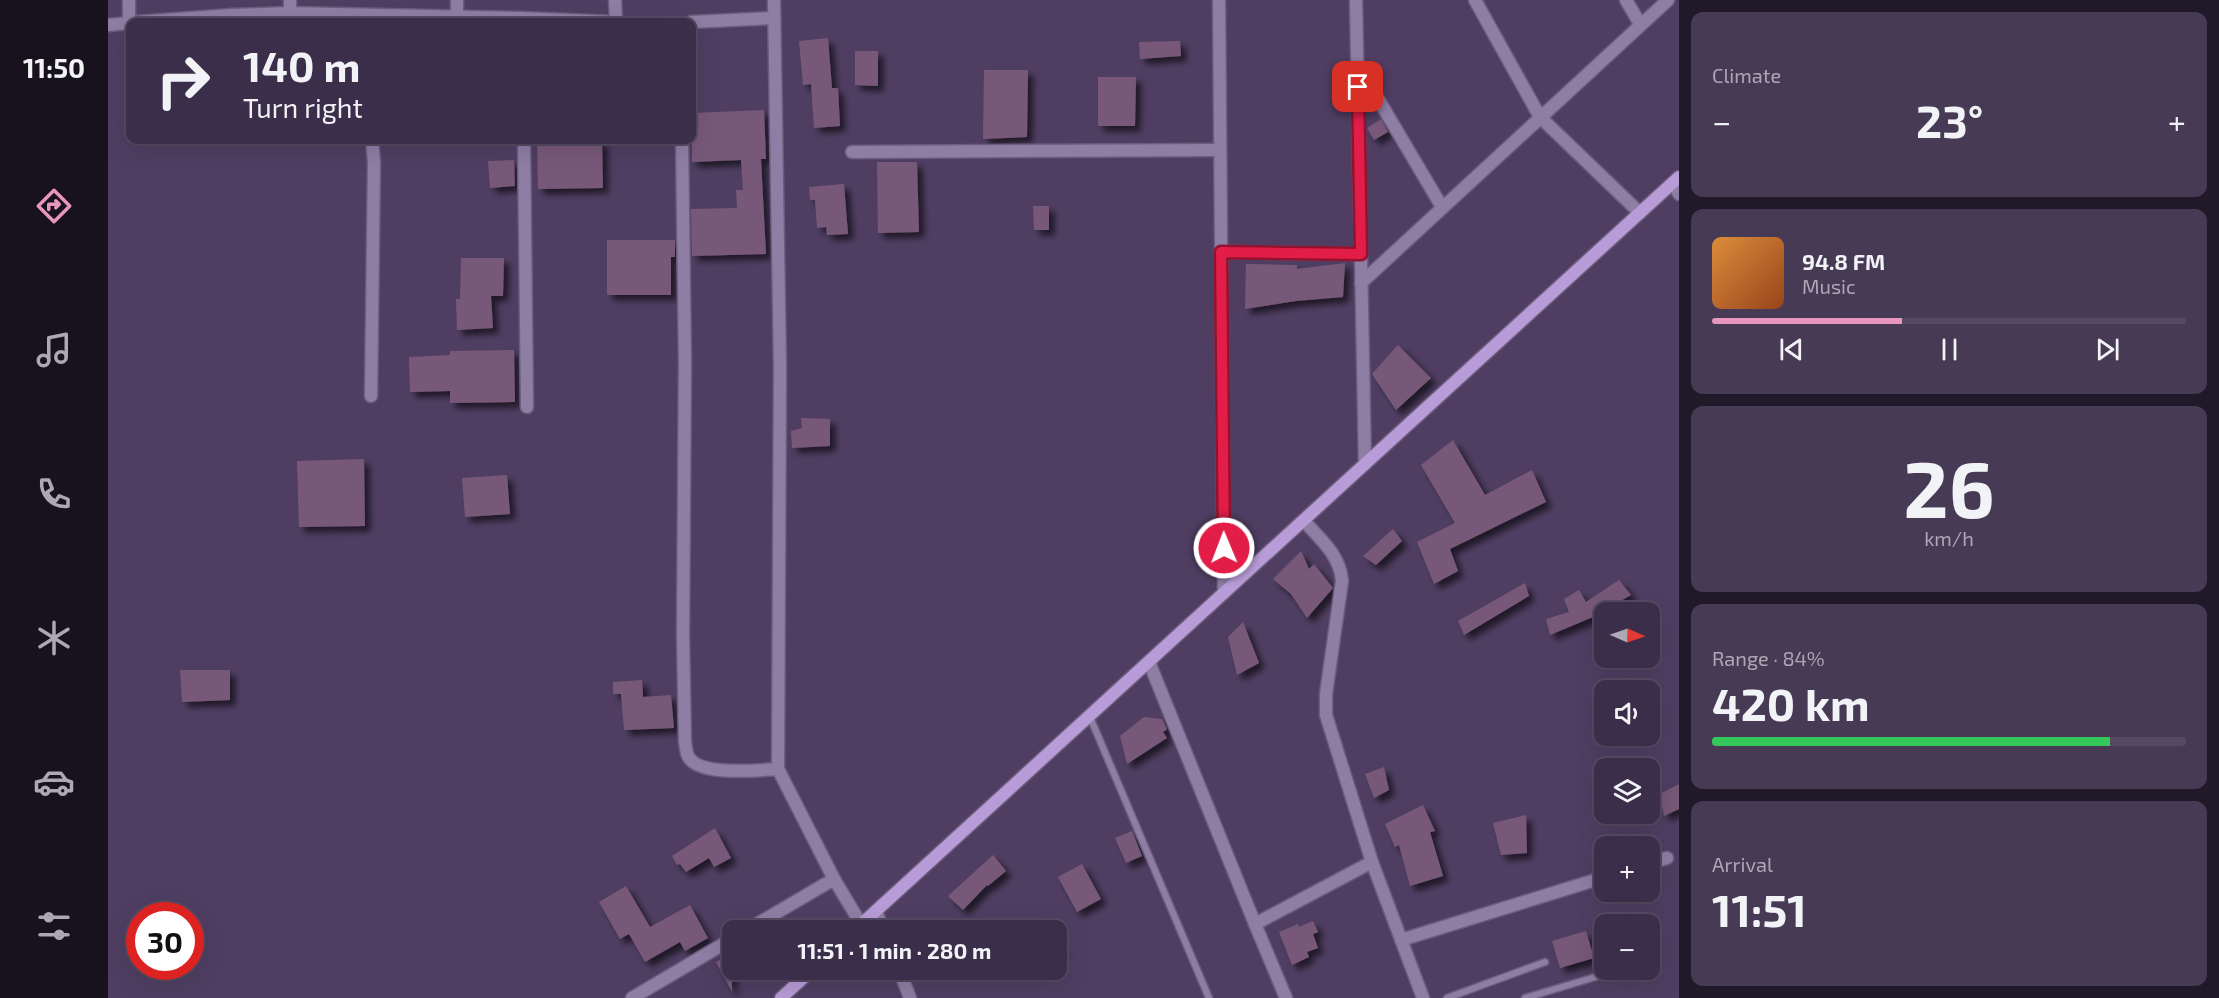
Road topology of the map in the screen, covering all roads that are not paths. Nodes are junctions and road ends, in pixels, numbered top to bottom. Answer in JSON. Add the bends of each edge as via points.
{"nodes":[{"id":1,"x":129,"y":0,"type":"edge"},
{"id":2,"x":457,"y":0,"type":"edge"},
{"id":3,"x":615,"y":0,"type":"edge"},
{"id":4,"x":774,"y":0,"type":"edge"},
{"id":5,"x":1219,"y":0,"type":"edge"},
{"id":6,"x":1356,"y":0,"type":"edge"},
{"id":7,"x":1475,"y":0,"type":"edge"},
{"id":8,"x":1626,"y":0,"type":"edge"},
{"id":9,"x":1668,"y":0,"type":"edge"},
{"id":10,"x":290,"y":6,"type":"edge"},
{"id":11,"x":457,"y":17,"type":"junction"},
{"id":12,"x":131,"y":18,"type":"edge"},
{"id":13,"x":220,"y":18,"type":"edge"},
{"id":14,"x":359,"y":18,"type":"edge"},
{"id":15,"x":411,"y":18,"type":"edge"},
{"id":16,"x":478,"y":18,"type":"edge"},
{"id":17,"x":616,"y":18,"type":"edge"},
{"id":18,"x":774,"y":18,"type":"junction"},
{"id":19,"x":696,"y":22,"type":"edge"},
{"id":20,"x":126,"y":24,"type":"edge"},
{"id":21,"x":1640,"y":24,"type":"junction"},
{"id":22,"x":108,"y":25,"type":"edge"},
{"id":23,"x":1357,"y":64,"type":"junction"},
{"id":24,"x":1540,"y":117,"type":"junction"},
{"id":25,"x":372,"y":144,"type":"edge"},
{"id":26,"x":524,"y":144,"type":"edge"},
{"id":27,"x":682,"y":144,"type":"edge"},
{"id":28,"x":1220,"y":150,"type":"junction"},
{"id":29,"x":852,"y":152,"type":"dead end"},
{"id":30,"x":1676,"y":180,"type":"edge"},
{"id":31,"x":1679,"y":194,"type":"edge"},
{"id":32,"x":1442,"y":207,"type":"junction"},
{"id":33,"x":1640,"y":213,"type":"junction"},
{"id":34,"x":1221,"y":252,"type":"junction"},
{"id":35,"x":1361,"y":254,"type":"junction"},
{"id":36,"x":1361,"y":283,"type":"junction"},
{"id":37,"x":371,"y":396,"type":"dead end"},
{"id":38,"x":527,"y":407,"type":"dead end"},
{"id":39,"x":1365,"y":464,"type":"junction"},
{"id":40,"x":1304,"y":521,"type":"junction"},
{"id":41,"x":1224,"y":593,"type":"junction"},
{"id":42,"x":1149,"y":662,"type":"junction"},
{"id":43,"x":1090,"y":717,"type":"junction"},
{"id":44,"x":778,"y":770,"type":"junction"},
{"id":45,"x":1666,"y":858,"type":"dead end"},
{"id":46,"x":1660,"y":860,"type":"edge"},
{"id":47,"x":1372,"y":862,"type":"junction"},
{"id":48,"x":834,"y":879,"type":"junction"},
{"id":49,"x":1594,"y":880,"type":"edge"},
{"id":50,"x":876,"y":911,"type":"junction"},
{"id":51,"x":764,"y":920,"type":"edge"},
{"id":52,"x":854,"y":920,"type":"edge"},
{"id":53,"x":866,"y":920,"type":"edge"},
{"id":54,"x":879,"y":920,"type":"edge"},
{"id":55,"x":1255,"y":924,"type":"junction"},
{"id":56,"x":1401,"y":940,"type":"junction"},
{"id":57,"x":722,"y":945,"type":"edge"},
{"id":58,"x":1545,"y":962,"type":"dead end"},
{"id":59,"x":1594,"y":977,"type":"edge"},
{"id":60,"x":802,"y":980,"type":"edge"},
{"id":61,"x":903,"y":980,"type":"edge"},
{"id":62,"x":785,"y":996,"type":"edge"},
{"id":63,"x":632,"y":998,"type":"edge"},
{"id":64,"x":910,"y":998,"type":"edge"},
{"id":65,"x":1209,"y":998,"type":"edge"},
{"id":66,"x":1286,"y":998,"type":"edge"},
{"id":67,"x":1423,"y":998,"type":"edge"},
{"id":68,"x":1447,"y":998,"type":"edge"},
{"id":69,"x":1525,"y":998,"type":"edge"}],
"edges":[{"from":1,"to":12,"type":"street"},
{"from":2,"to":11,"type":"street"},
{"from":3,"to":17,"type":"street"},
{"from":4,"to":18,"type":"street"},
{"from":5,"to":28,"type":"street"},
{"from":6,"to":23,"type":"street"},
{"from":7,"to":24,"type":"street"},
{"from":8,"to":21,"type":"street"},
{"from":9,"to":21,"type":"street"},
{"from":10,"to":13,"type":"street"},
{"from":10,"to":14,"type":"street"},
{"from":11,"to":15,"type":"street"},
{"from":11,"to":16,"type":"street"},
{"from":18,"to":19,"type":"street"},
{"from":18,"to":44,"type":"street","via":[[780,368]]},
{"from":20,"to":22,"type":"street"},
{"from":21,"to":24,"type":"street"},
{"from":23,"to":32,"type":"street"},
{"from":23,"to":35,"type":"street"},
{"from":24,"to":32,"type":"street"},
{"from":24,"to":33,"type":"street"},
{"from":25,"to":37,"type":"street"},
{"from":26,"to":38,"type":"street"},
{"from":27,"to":44,"type":"street","via":[[685,742],[688,756],[697,766]]},
{"from":28,"to":29,"type":"street"},
{"from":28,"to":34,"type":"street"},
{"from":30,"to":31,"type":"street"},
{"from":30,"to":33,"type":"main road"},
{"from":32,"to":36,"type":"street"},
{"from":33,"to":39,"type":"main road"},
{"from":34,"to":35,"type":"street"},
{"from":34,"to":41,"type":"street"},
{"from":35,"to":36,"type":"street"},
{"from":36,"to":39,"type":"street"},
{"from":39,"to":40,"type":"main road"},
{"from":40,"to":41,"type":"main road"},
{"from":40,"to":47,"type":"street","via":[[1341,568],[1326,716]]},
{"from":41,"to":42,"type":"main road"},
{"from":42,"to":43,"type":"main road"},
{"from":42,"to":55,"type":"street"},
{"from":43,"to":50,"type":"main road"},
{"from":43,"to":65,"type":"lane"},
{"from":44,"to":48,"type":"street"},
{"from":45,"to":46,"type":"street"},
{"from":47,"to":55,"type":"street"},
{"from":47,"to":56,"type":"street"},
{"from":48,"to":51,"type":"street"},
{"from":48,"to":52,"type":"street"},
{"from":49,"to":56,"type":"street"},
{"from":50,"to":53,"type":"main road"},
{"from":50,"to":54,"type":"street"},
{"from":55,"to":66,"type":"street"},
{"from":56,"to":67,"type":"street"},
{"from":57,"to":63,"type":"street"},
{"from":58,"to":68,"type":"lane"},
{"from":59,"to":69,"type":"lane"},
{"from":60,"to":62,"type":"main road"},
{"from":61,"to":64,"type":"street"}]}
